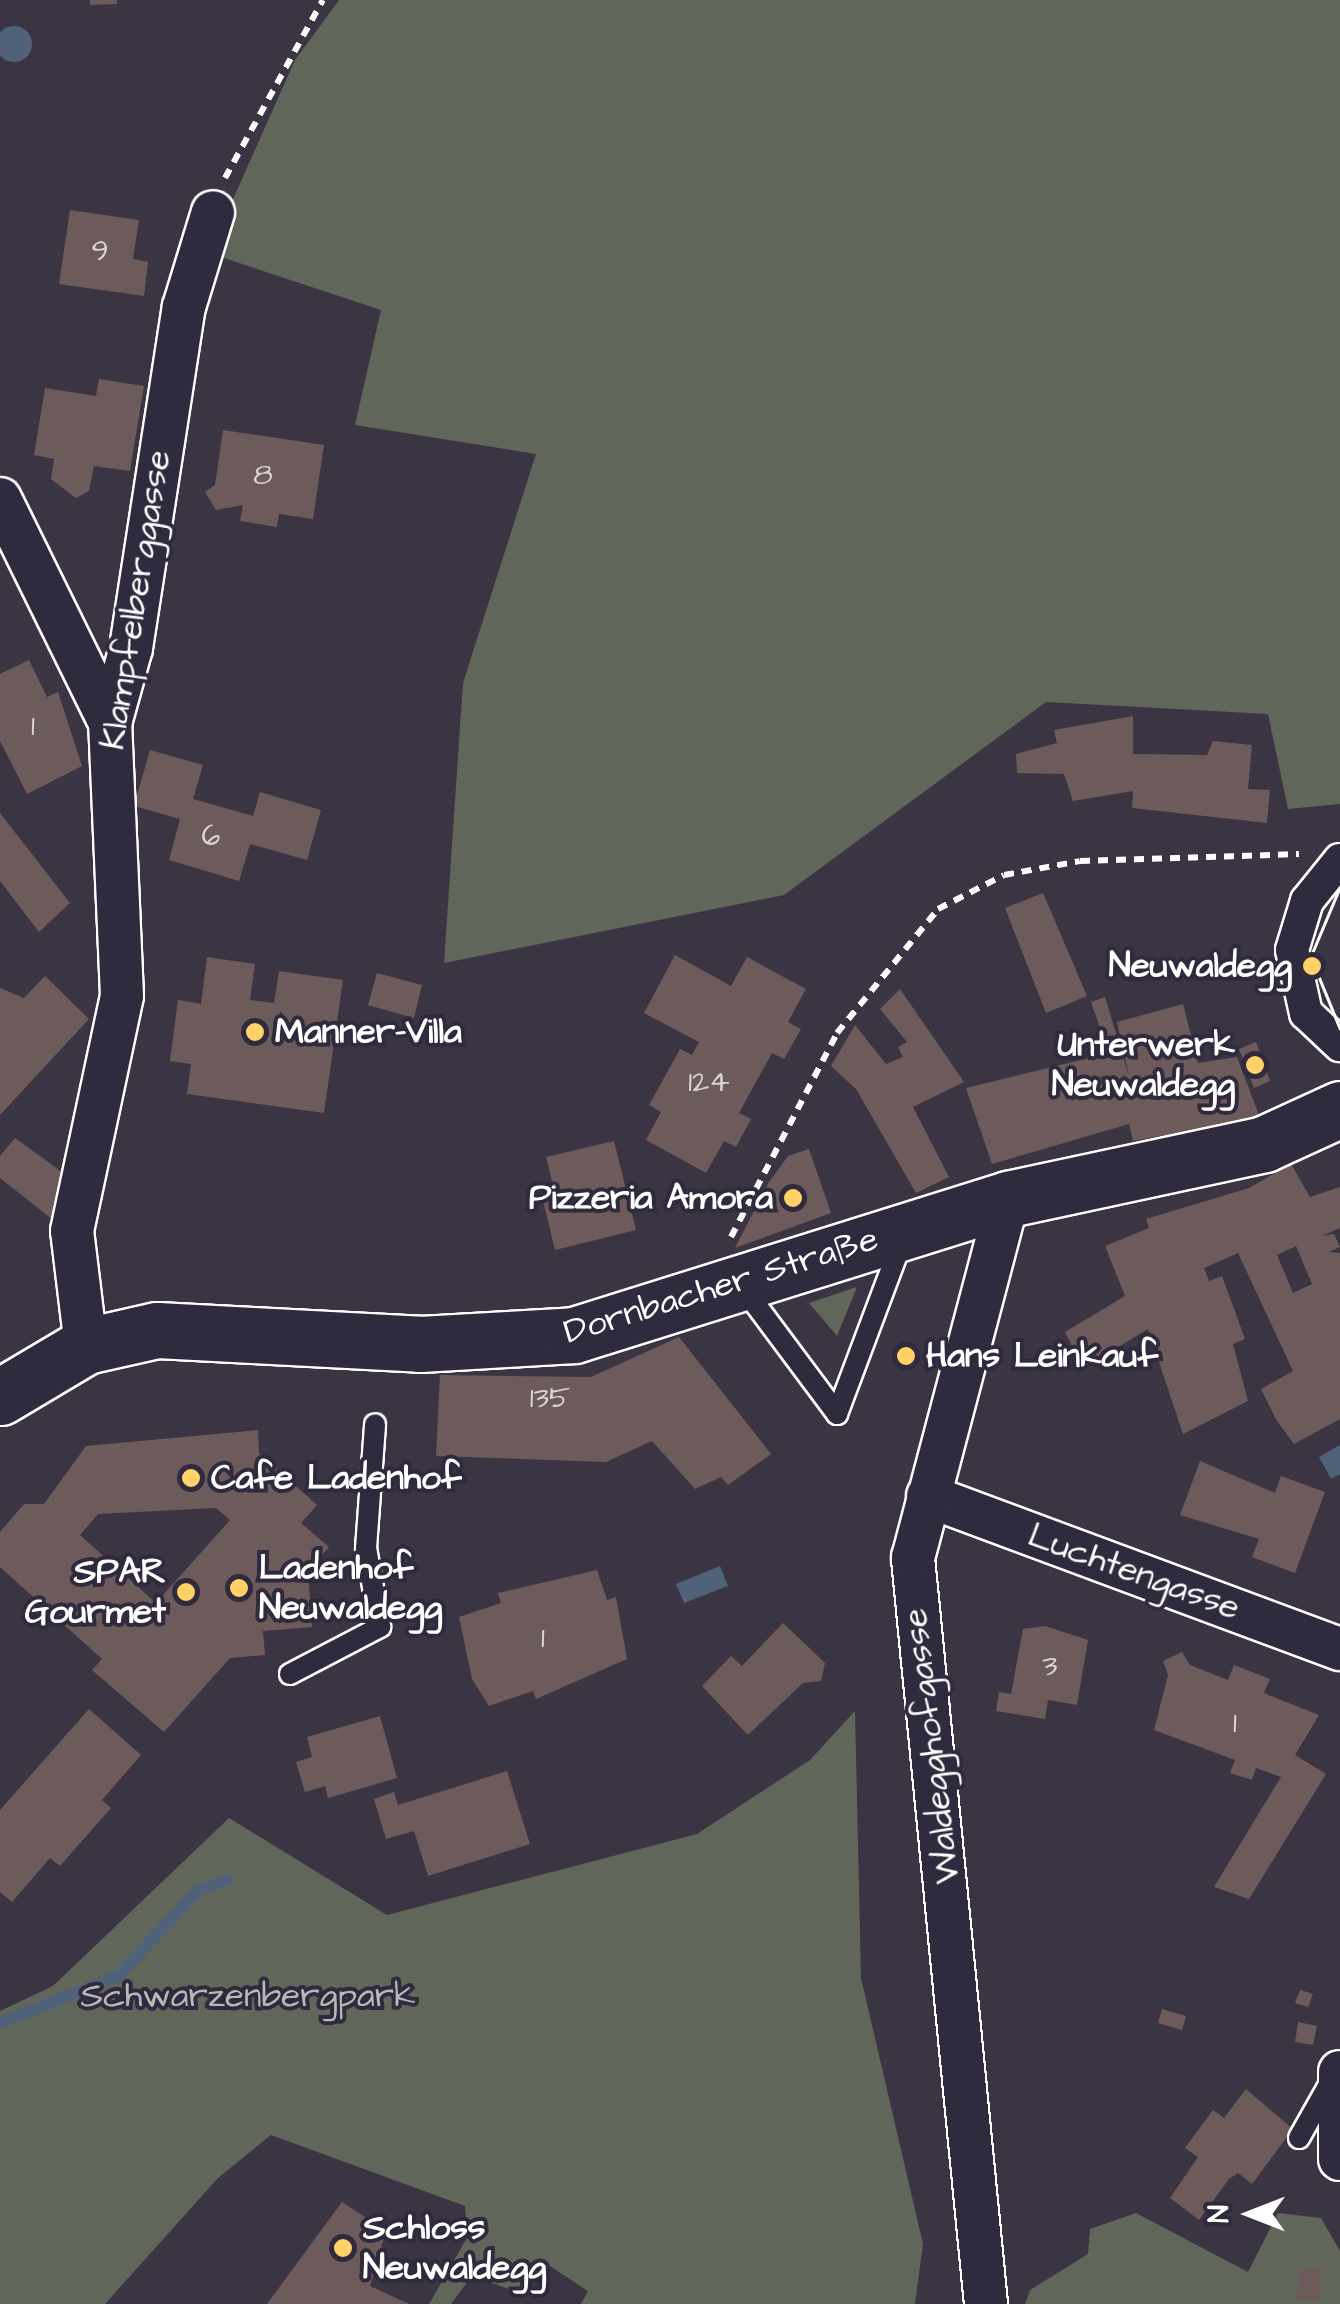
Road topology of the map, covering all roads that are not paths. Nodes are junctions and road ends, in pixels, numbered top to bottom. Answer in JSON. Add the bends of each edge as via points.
{"nodes":[{"id":1,"x":213,"y":212,"type":"road end"},
{"id":2,"x":0,"y":498,"type":"edge"},
{"id":3,"x":110,"y":723,"type":"junction"},
{"id":4,"x":1335,"y":864,"type":"edge"},
{"id":5,"x":1340,"y":1045,"type":"edge"},
{"id":6,"x":1340,"y":1109,"type":"edge"},
{"id":7,"x":1008,"y":1199,"type":"junction"},
{"id":8,"x":906,"y":1230,"type":"junction"},
{"id":9,"x":720,"y":1290,"type":"junction"},
{"id":10,"x":86,"y":1346,"type":"junction"},
{"id":11,"x":0,"y":1397,"type":"edge"},
{"id":12,"x":375,"y":1424,"type":"dead end"},
{"id":13,"x":928,"y":1496,"type":"junction"},
{"id":14,"x":1340,"y":1649,"type":"edge"},
{"id":15,"x":290,"y":1674,"type":"dead end"},
{"id":16,"x":1340,"y":2069,"type":"edge"},
{"id":17,"x":1299,"y":2138,"type":"dead end"},
{"id":18,"x":1340,"y":2159,"type":"edge"},
{"id":19,"x":986,"y":2304,"type":"edge"}],
"edges":[{"from":1,"to":3,"type":"street","name":"Klampfelberggasse","via":[[184,308],[131,648]]},
{"from":2,"to":3,"type":"street"},
{"from":3,"to":10,"type":"street","name":"Klampfelberggasse","via":[[123,985],[72,1231]]},
{"from":4,"to":5,"type":"street","via":[[1307,900],[1292,950],[1306,1012]]},
{"from":6,"to":7,"type":"main road","name":"Dornbacher Straße","via":[[1264,1144]]},
{"from":7,"to":8,"type":"main road","name":"Dornbacher Straße"},
{"from":7,"to":13,"type":"street","name":"Waldegghofgasse"},
{"from":8,"to":9,"type":"main road","name":"Dornbacher Straße"},
{"from":8,"to":9,"type":"lane","via":[[837,1414]]},
{"from":9,"to":10,"type":"main road","name":"Dornbacher Straße","via":[[534,1340],[358,1343],[179,1330]]},
{"from":10,"to":11,"type":"main road"},
{"from":12,"to":15,"type":"lane","via":[[366,1548],[380,1626]]},
{"from":13,"to":14,"type":"street","name":"Luchtengasse"},
{"from":13,"to":19,"type":"street","name":"Waldegghofgasse","via":[[914,1600]]},
{"from":16,"to":17,"type":"lane"},
{"from":16,"to":18,"type":"street"}]}
